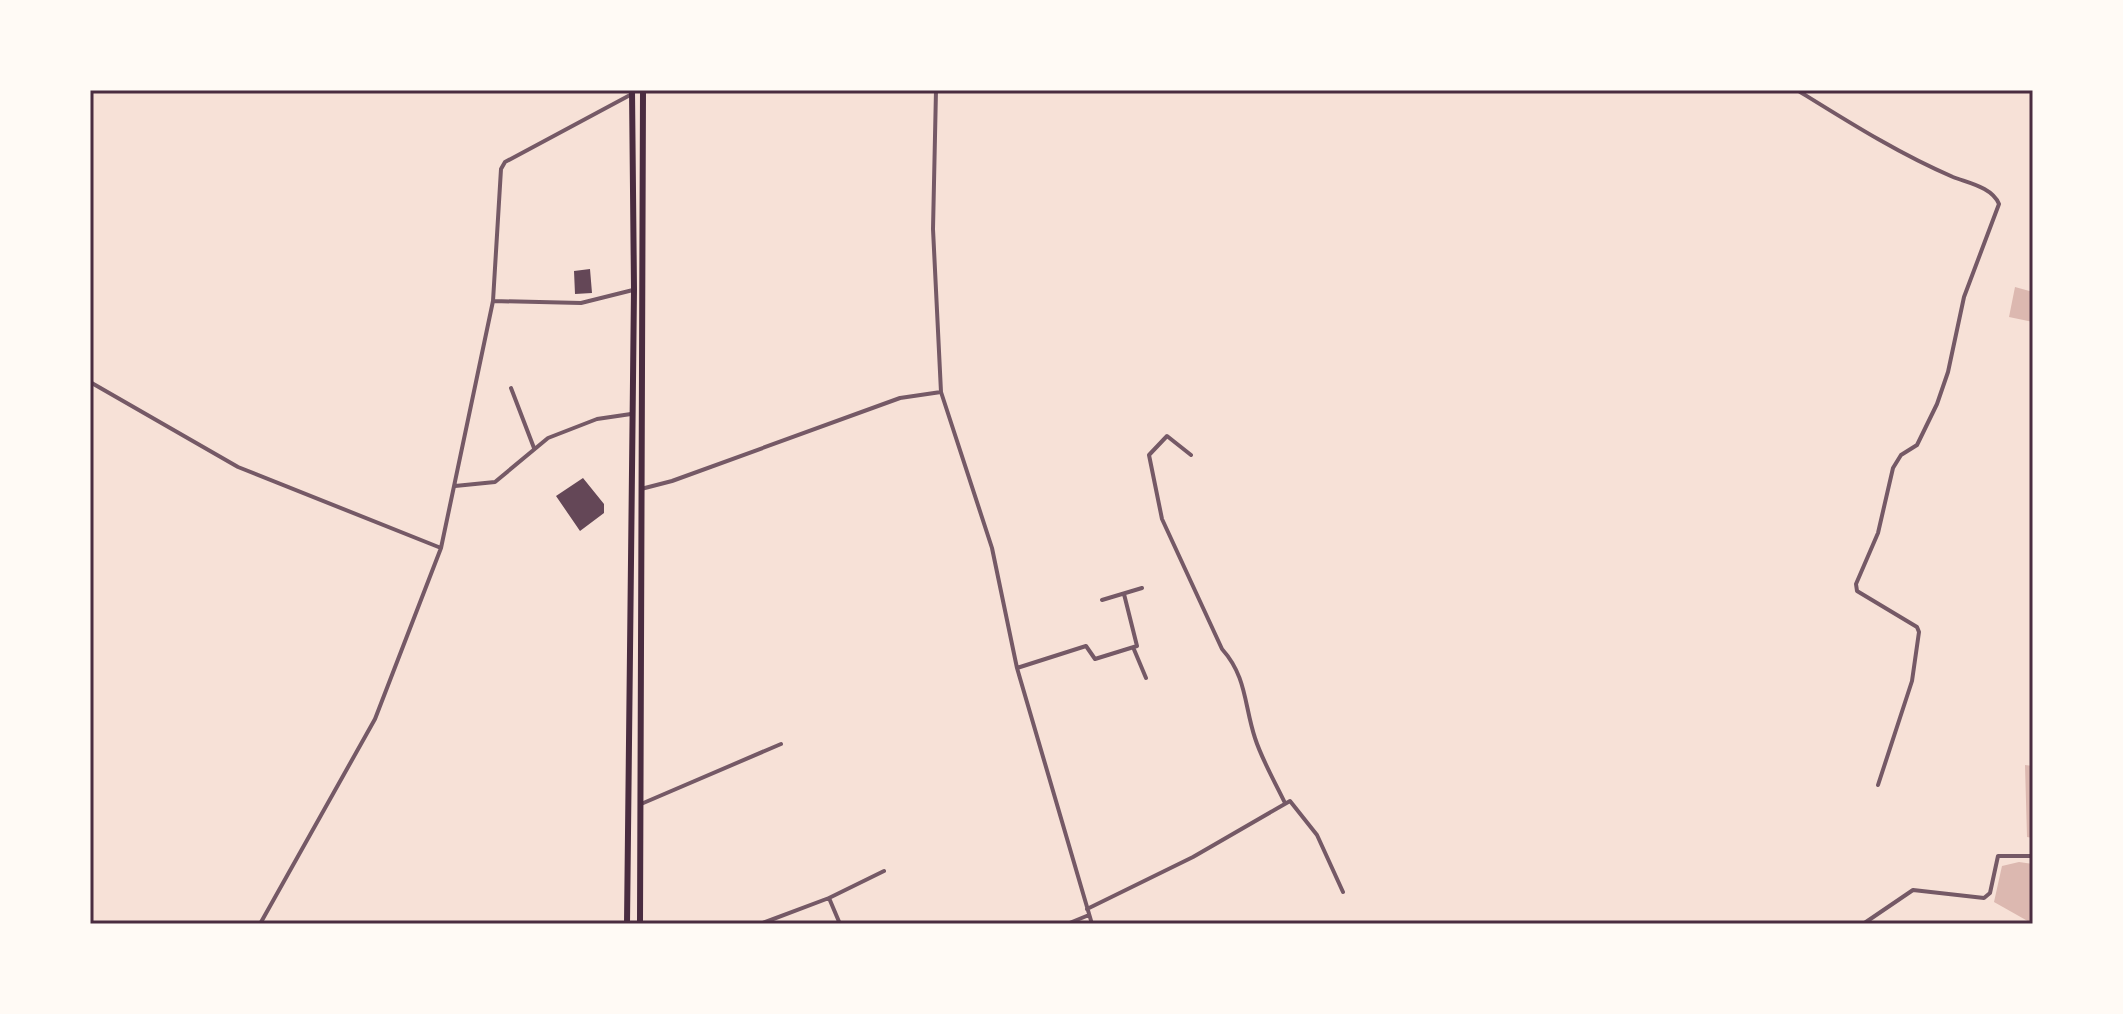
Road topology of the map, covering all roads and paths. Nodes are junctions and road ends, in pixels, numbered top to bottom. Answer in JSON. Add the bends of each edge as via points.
{"nodes":[{"id":1,"x":643,"y":90,"type":"edge"},
{"id":2,"x":936,"y":90,"type":"edge"},
{"id":3,"x":1797,"y":90,"type":"edge"},
{"id":4,"x":632,"y":92,"type":"edge"},
{"id":5,"x":634,"y":289,"type":"junction"},
{"id":6,"x":493,"y":301,"type":"junction"},
{"id":7,"x":90,"y":382,"type":"edge"},
{"id":8,"x":511,"y":388,"type":"dead end"},
{"id":9,"x":941,"y":392,"type":"junction"},
{"id":10,"x":631,"y":414,"type":"junction"},
{"id":11,"x":534,"y":448,"type":"junction"},
{"id":12,"x":1191,"y":455,"type":"dead end"},
{"id":13,"x":454,"y":486,"type":"junction"},
{"id":14,"x":641,"y":489,"type":"junction"},
{"id":15,"x":441,"y":548,"type":"junction"},
{"id":16,"x":1142,"y":588,"type":"dead end"},
{"id":17,"x":1124,"y":594,"type":"junction"},
{"id":18,"x":1102,"y":600,"type":"dead end"},
{"id":19,"x":1133,"y":647,"type":"junction"},
{"id":20,"x":1017,"y":668,"type":"junction"},
{"id":21,"x":1146,"y":678,"type":"dead end"},
{"id":22,"x":781,"y":744,"type":"dead end"},
{"id":23,"x":1878,"y":785,"type":"dead end"},
{"id":24,"x":1285,"y":803,"type":"junction"},
{"id":25,"x":641,"y":804,"type":"junction"},
{"id":26,"x":2033,"y":856,"type":"edge"},
{"id":27,"x":884,"y":871,"type":"dead end"},
{"id":28,"x":1343,"y":892,"type":"dead end"},
{"id":29,"x":829,"y":898,"type":"junction"},
{"id":30,"x":1087,"y":909,"type":"junction"},
{"id":31,"x":1089,"y":915,"type":"junction"},
{"id":32,"x":260,"y":924,"type":"edge"},
{"id":33,"x":627,"y":924,"type":"edge"},
{"id":34,"x":640,"y":924,"type":"edge"},
{"id":35,"x":760,"y":924,"type":"edge"},
{"id":36,"x":840,"y":924,"type":"edge"},
{"id":37,"x":1067,"y":924,"type":"edge"},
{"id":38,"x":1092,"y":924,"type":"edge"},
{"id":39,"x":1863,"y":924,"type":"edge"}],
"edges":[{"from":1,"to":14,"type":"main road"},
{"from":2,"to":9,"type":"street","via":[[933,229]]},
{"from":3,"to":23,"type":"street","via":[[1849,123],[1990,192],[1999,204],[1964,297],[1937,404],[1917,445],[1893,468],[1878,533],[1856,584],[1865,598],[1919,632],[1912,681]]},
{"from":4,"to":5,"type":"main road"},
{"from":4,"to":6,"type":"street","via":[[505,162]]},
{"from":5,"to":6,"type":"street","via":[[581,303]]},
{"from":5,"to":10,"type":"main road"},
{"from":6,"to":13,"type":"street"},
{"from":7,"to":15,"type":"street","via":[[238,467]]},
{"from":8,"to":11,"type":"street"},
{"from":9,"to":14,"type":"street","via":[[900,398]]},
{"from":9,"to":20,"type":"street","via":[[992,548]]},
{"from":10,"to":11,"type":"street","via":[[581,424]]},
{"from":10,"to":33,"type":"main road"},
{"from":11,"to":13,"type":"street","via":[[503,479]]},
{"from":12,"to":24,"type":"street","via":[[1167,436],[1149,455],[1162,519],[1222,649],[1244,682],[1255,739]]},
{"from":13,"to":15,"type":"street"},
{"from":14,"to":25,"type":"main road"},
{"from":15,"to":32,"type":"street","via":[[375,719]]},
{"from":16,"to":17,"type":"street"},
{"from":17,"to":18,"type":"street"},
{"from":17,"to":19,"type":"street","via":[[1138,641]]},
{"from":19,"to":20,"type":"street","via":[[1095,659],[1086,646]]},
{"from":19,"to":21,"type":"street"},
{"from":20,"to":30,"type":"street"},
{"from":22,"to":25,"type":"street"},
{"from":24,"to":28,"type":"street","via":[[1296,804],[1317,835]]},
{"from":24,"to":30,"type":"street","via":[[1193,857]]},
{"from":25,"to":34,"type":"main road"},
{"from":26,"to":39,"type":"street","via":[[1998,856],[1990,893],[1984,898],[1913,890]]},
{"from":27,"to":29,"type":"street"},
{"from":29,"to":35,"type":"street"},
{"from":29,"to":36,"type":"street"},
{"from":30,"to":31,"type":"street"},
{"from":31,"to":37,"type":"street"},
{"from":31,"to":38,"type":"street"}]}
